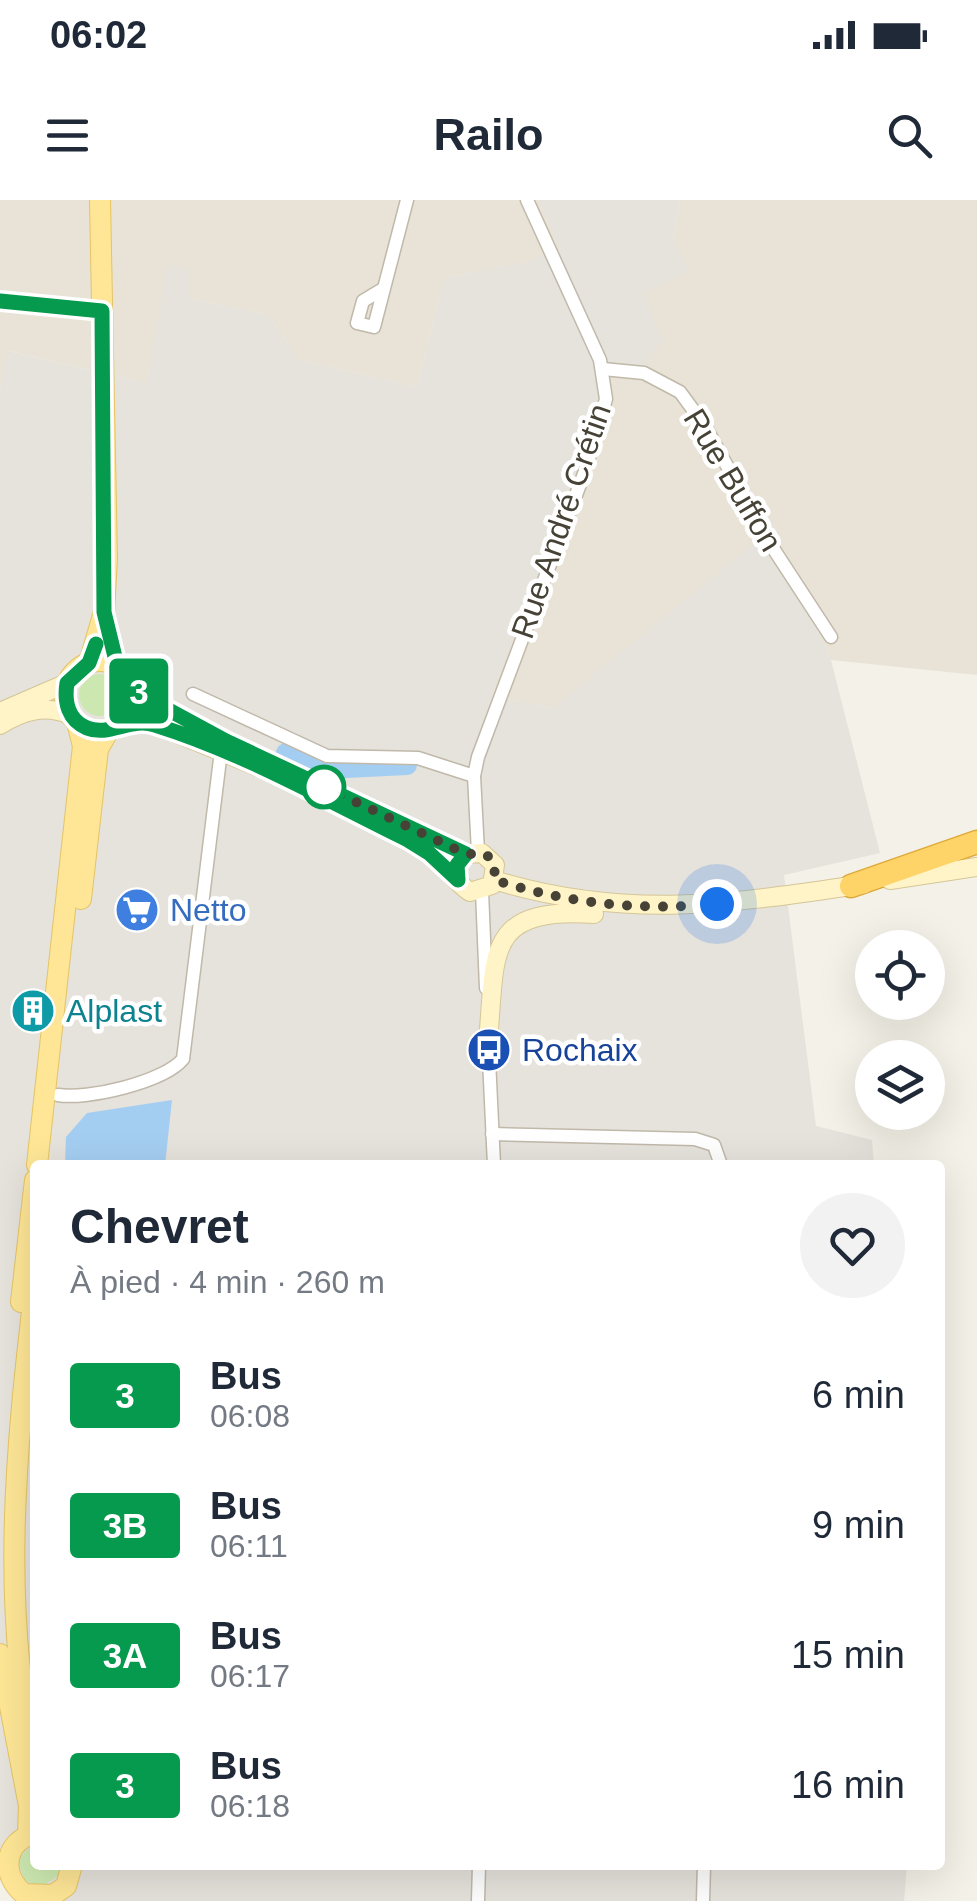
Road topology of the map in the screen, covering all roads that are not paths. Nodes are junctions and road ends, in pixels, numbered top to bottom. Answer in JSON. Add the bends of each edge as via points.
{"nodes":[{"id":1,"x":100,"y":200,"type":"edge"},
{"id":2,"x":407,"y":200,"type":"edge"},
{"id":3,"x":527,"y":200,"type":"edge"},
{"id":4,"x":383,"y":289,"type":"dead end"},
{"id":5,"x":0,"y":301,"type":"edge"},
{"id":6,"x":102,"y":311,"type":"junction"},
{"id":7,"x":603,"y":369,"type":"junction"},
{"id":8,"x":104,"y":612,"type":"junction"},
{"id":9,"x":831,"y":636,"type":"dead end"},
{"id":10,"x":89,"y":663,"type":"junction"},
{"id":11,"x":117,"y":665,"type":"junction"},
{"id":12,"x":67,"y":683,"type":"junction"},
{"id":13,"x":134,"y":684,"type":"junction"},
{"id":14,"x":193,"y":694,"type":"dead end"},
{"id":15,"x":0,"y":712,"type":"edge"},
{"id":16,"x":74,"y":718,"type":"junction"},
{"id":17,"x":0,"y":725,"type":"edge"},
{"id":18,"x":114,"y":728,"type":"junction"},
{"id":19,"x":221,"y":752,"type":"junction"},
{"id":20,"x":474,"y":776,"type":"junction"},
{"id":21,"x":977,"y":842,"type":"edge"},
{"id":22,"x":472,"y":853,"type":"junction"},
{"id":23,"x":977,"y":867,"type":"edge"},
{"id":24,"x":458,"y":880,"type":"junction"},
{"id":25,"x":488,"y":886,"type":"junction"},
{"id":26,"x":851,"y":886,"type":"junction"},
{"id":27,"x":741,"y":902,"type":"junction"},
{"id":28,"x":488,"y":1042,"type":"junction"},
{"id":29,"x":58,"y":1095,"type":"junction"},
{"id":30,"x":492,"y":1134,"type":"junction"},
{"id":31,"x":38,"y":1160,"type":"edge"},
{"id":32,"x":51,"y":1160,"type":"edge"},
{"id":33,"x":494,"y":1160,"type":"edge"},
{"id":34,"x":720,"y":1160,"type":"edge"},
{"id":35,"x":30,"y":1223,"type":"edge"},
{"id":36,"x":30,"y":1328,"type":"edge"},
{"id":37,"x":16,"y":1343,"type":"junction"},
{"id":38,"x":21,"y":1404,"type":"junction"},
{"id":39,"x":4,"y":1466,"type":"edge"},
{"id":40,"x":0,"y":1654,"type":"edge"},
{"id":41,"x":30,"y":1739,"type":"edge"},
{"id":42,"x":20,"y":1836,"type":"edge"},
{"id":43,"x":4,"y":1860,"type":"edge"},
{"id":44,"x":479,"y":1870,"type":"edge"},
{"id":45,"x":704,"y":1870,"type":"edge"},
{"id":46,"x":70,"y":1884,"type":"edge"},
{"id":47,"x":40,"y":1900,"type":"edge"},
{"id":48,"x":478,"y":1901,"type":"edge"},
{"id":49,"x":703,"y":1901,"type":"edge"}],
"edges":[{"from":1,"to":6,"type":"main road"},
{"from":2,"to":4,"type":"street"},
{"from":3,"to":7,"type":"street","name":"Rue André Crétin"},
{"from":5,"to":6,"type":"street"},
{"from":6,"to":8,"type":"main road"},
{"from":7,"to":9,"type":"street","name":"Rue Buffon","via":[[644,374],[680,392]]},
{"from":7,"to":20,"type":"street","name":"Rue André Crétin","via":[[603,413]]},
{"from":8,"to":10,"type":"main road"},
{"from":8,"to":11,"type":"main road"},
{"from":10,"to":11,"type":"main road"},
{"from":10,"to":12,"type":"main road"},
{"from":11,"to":13,"type":"main road"},
{"from":12,"to":15,"type":"main road"},
{"from":12,"to":16,"type":"main road"},
{"from":13,"to":18,"type":"main road","via":[[134,708]]},
{"from":13,"to":22,"type":"main road","via":[[143,696],[226,741]]},
{"from":14,"to":20,"type":"street","via":[[326,756],[418,758]]},
{"from":16,"to":17,"type":"main road","via":[[47,708]]},
{"from":16,"to":18,"type":"main road","via":[[97,731]]},
{"from":16,"to":31,"type":"main road","via":[[83,746]]},
{"from":18,"to":19,"type":"main road","via":[[146,722]]},
{"from":18,"to":29,"type":"main road","via":[[98,749]]},
{"from":19,"to":24,"type":"main road","via":[[408,840]]},
{"from":19,"to":29,"type":"street","via":[[183,1060],[87,1098]]},
{"from":20,"to":22,"type":"street","name":"Rue André Crétin"},
{"from":21,"to":26,"type":"highway"},
{"from":22,"to":24,"type":"main road","via":[[457,865]]},
{"from":22,"to":25,"type":"main road","via":[[492,859]]},
{"from":23,"to":26,"type":"main road"},
{"from":24,"to":25,"type":"main road","via":[[470,892]]},
{"from":25,"to":27,"type":"main road","via":[[624,907]]},
{"from":25,"to":28,"type":"street"},
{"from":26,"to":27,"type":"main road"},
{"from":27,"to":28,"type":"main road","via":[[637,916],[553,911],[526,918],[496,956]]},
{"from":28,"to":30,"type":"street"},
{"from":29,"to":32,"type":"main road"},
{"from":30,"to":33,"type":"street"},
{"from":30,"to":34,"type":"street","via":[[696,1138],[714,1145]]},
{"from":35,"to":37,"type":"main road"},
{"from":36,"to":38,"type":"main road"},
{"from":37,"to":38,"type":"main road"},
{"from":37,"to":39,"type":"main road"},
{"from":38,"to":39,"type":"main road"},
{"from":39,"to":41,"type":"main road","via":[[0,1563],[9,1576]]},
{"from":40,"to":42,"type":"main road","via":[[29,1806]]},
{"from":42,"to":43,"type":"main road"},
{"from":43,"to":47,"type":"main road","via":[[15,1886]]},
{"from":44,"to":48,"type":"street"},
{"from":45,"to":49,"type":"street"},
{"from":46,"to":47,"type":"main road"}]}
